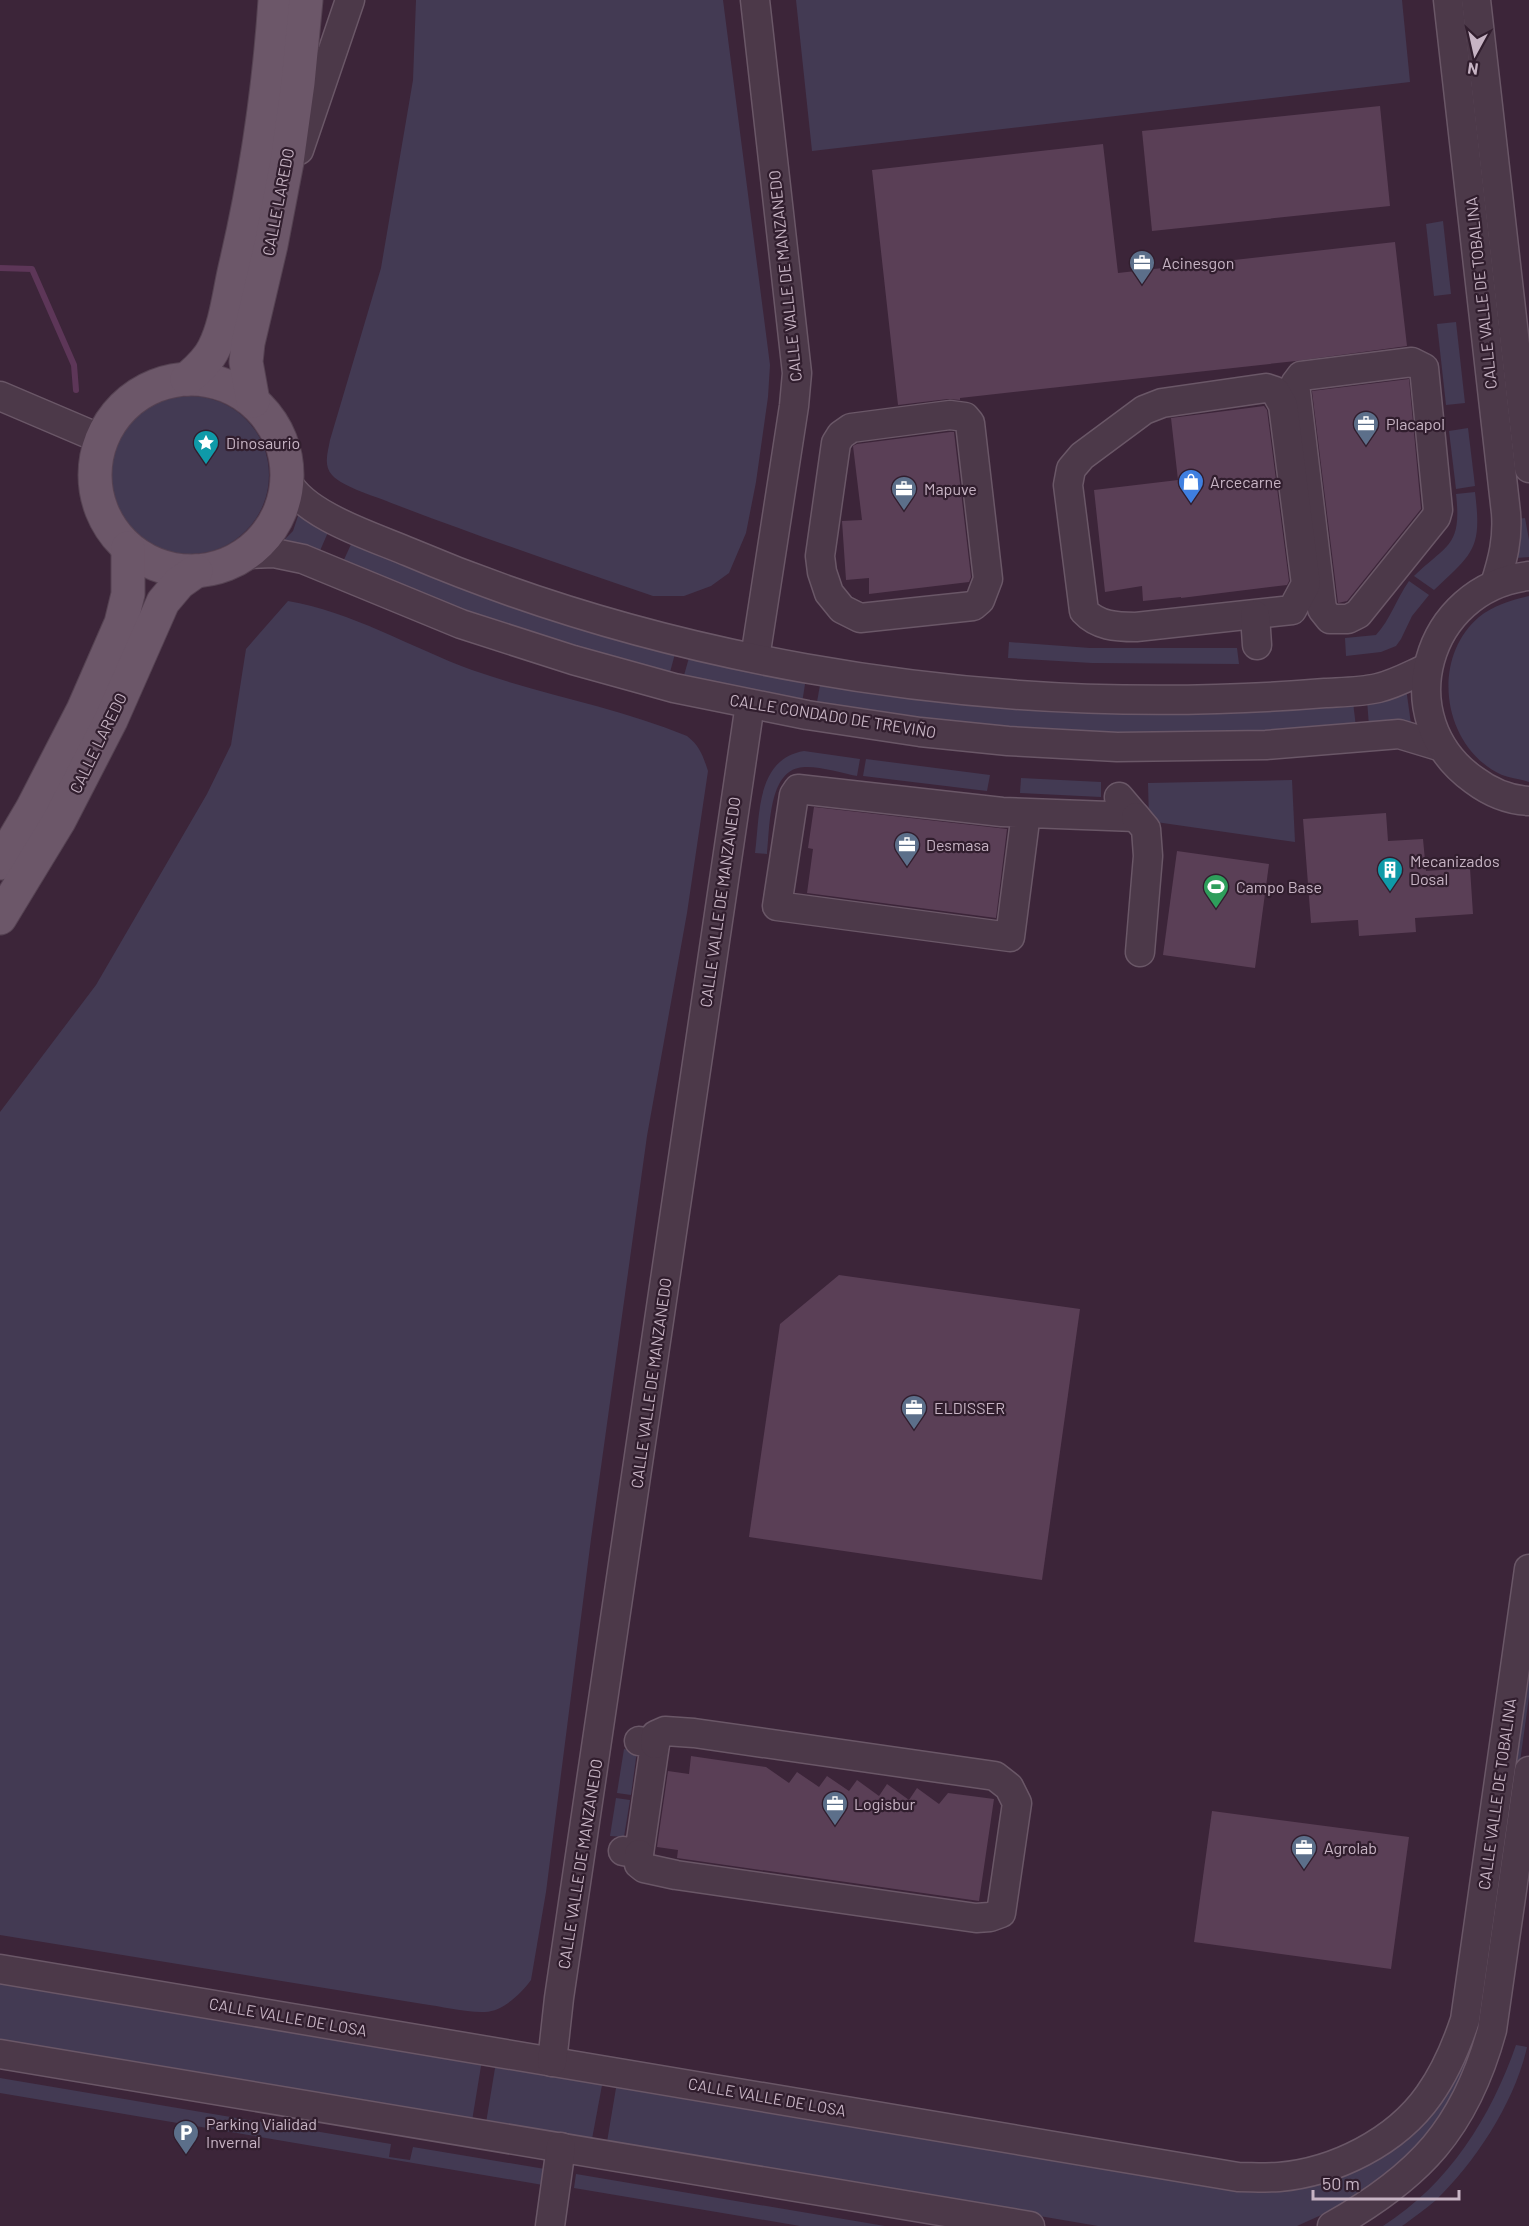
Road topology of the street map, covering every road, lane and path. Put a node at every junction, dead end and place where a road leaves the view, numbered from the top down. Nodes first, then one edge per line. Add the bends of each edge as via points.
1 (275, 0) edge
2 (306, 0) edge
3 (350, 0) edge
4 (755, 0) edge
5 (1448, 0) edge
6 (1476, 0) edge
7 (279, 202) junction
8 (187, 379) junction
9 (0, 396) edge
10 (253, 401) junction
11 (101, 439) junction
12 (829, 463) joint
13 (1529, 468) edge
14 (287, 481) junction
15 (128, 548) junction
16 (246, 554) junction
17 (196, 571) junction
18 (1529, 576) edge
19 (1495, 584) junction
20 (1255, 615) junction
21 (1334, 629) joint
22 (1257, 645) dead end
23 (755, 658) junction
24 (1427, 668) junction
25 (750, 704) junction
26 (1442, 747) junction
27 (1010, 805) junction
28 (1525, 808) edge
29 (0, 863) edge
30 (0, 918) edge
31 (1140, 952) dead end
32 (1529, 1569) edge
33 (1529, 1771) edge
34 (631, 1852) joint
35 (0, 1969) edge
36 (1465, 2020) joint
37 (0, 2054) edge
38 (552, 2062) junction
39 (561, 2147) junction
40 (554, 2225) edge
41 (1030, 2226) edge
42 (1332, 2226) edge

1 - 8 main road, CALLE LAREDO via 260,144 224,319 214,349
2 - 7 main road, CALLE LAREDO via 298,83
3 - 7 street
4 - 23 street, CALLE VALLE DE MANZANEDO via 797,373
5 - 19 street, CALLE VALLE DE TOBALINA via 1508,533
6 - 13 street, CALLE VALLE DE TOBALINA
7 - 10 main road, CALLE LAREDO via 248,343 246,362
8 - 10 main road via 222,384
8 - 11 main road via 144,390 126,403
9 - 11 street
10 - 14 main road via 280,437
11 - 15 main road via 94,478 97,498 114,534
12 - 12 street via 820,556 829,594 842,609 860,618 973,606 980,600 988,579 970,423 965,417 950,415 851,428 836,442
14 - 16 main road via 284,503 275,523
14 - 23 street via 298,497 320,513 473,578 594,618
15 - 17 main road via 159,566
15 - 29 main road, CALLE LAREDO via 128,594 121,623 83,710
16 - 17 main road via 222,566
16 - 25 street, CALLE CONDADO DE TREVIÑO via 274,553 303,559 496,636 639,678
17 - 30 main road, CALLE LAREDO via 163,602 70,801
18 - 19 street
19 - 24 street via 1456,612 1438,638
20 - 20 street via 1136,627 1116,627 1093,620 1084,611 1068,485 1071,469 1082,456 1144,410 1162,403 1266,388 1275,391 1283,405 1306,584 1292,610
20 - 22 street
21 - 21 street via 1358,614 1436,517 1438,419 1424,368 1412,362 1301,376 1295,384 1322,609
23 - 24 street via 926,686 1137,700 1359,691 1385,686
24 - 26 street via 1431,722
25 - 26 street, CALLE CONDADO DE TREVIÑO via 807,716 1008,741 1209,747 1399,734
25 - 38 street, CALLE VALLE DE MANZANEDO
26 - 28 street via 1461,771 1478,784
27 - 27 street via 798,789 773,872 777,906 1010,937
27 - 31 street via 1128,807 1146,829 1148,856
32 - 36 street, CALLE VALLE DE TOBALINA
33 - 42 street, CALLE VALLE DE TOBALINA via 1492,2030 1475,2082 1435,2148 1418,2167
34 - 34 street via 647,1742 666,1731 995,1776 1009,1787 1017,1803 1001,1913 990,1917 676,1875 645,1868
35 - 38 street, CALLE VALLE DE LOSA
36 - 38 street, CALLE VALLE DE LOSA via 1449,2062 1428,2096 1405,2122 1359,2154 1329,2167 1280,2177 1238,2177
37 - 39 street
39 - 40 street
39 - 41 street

